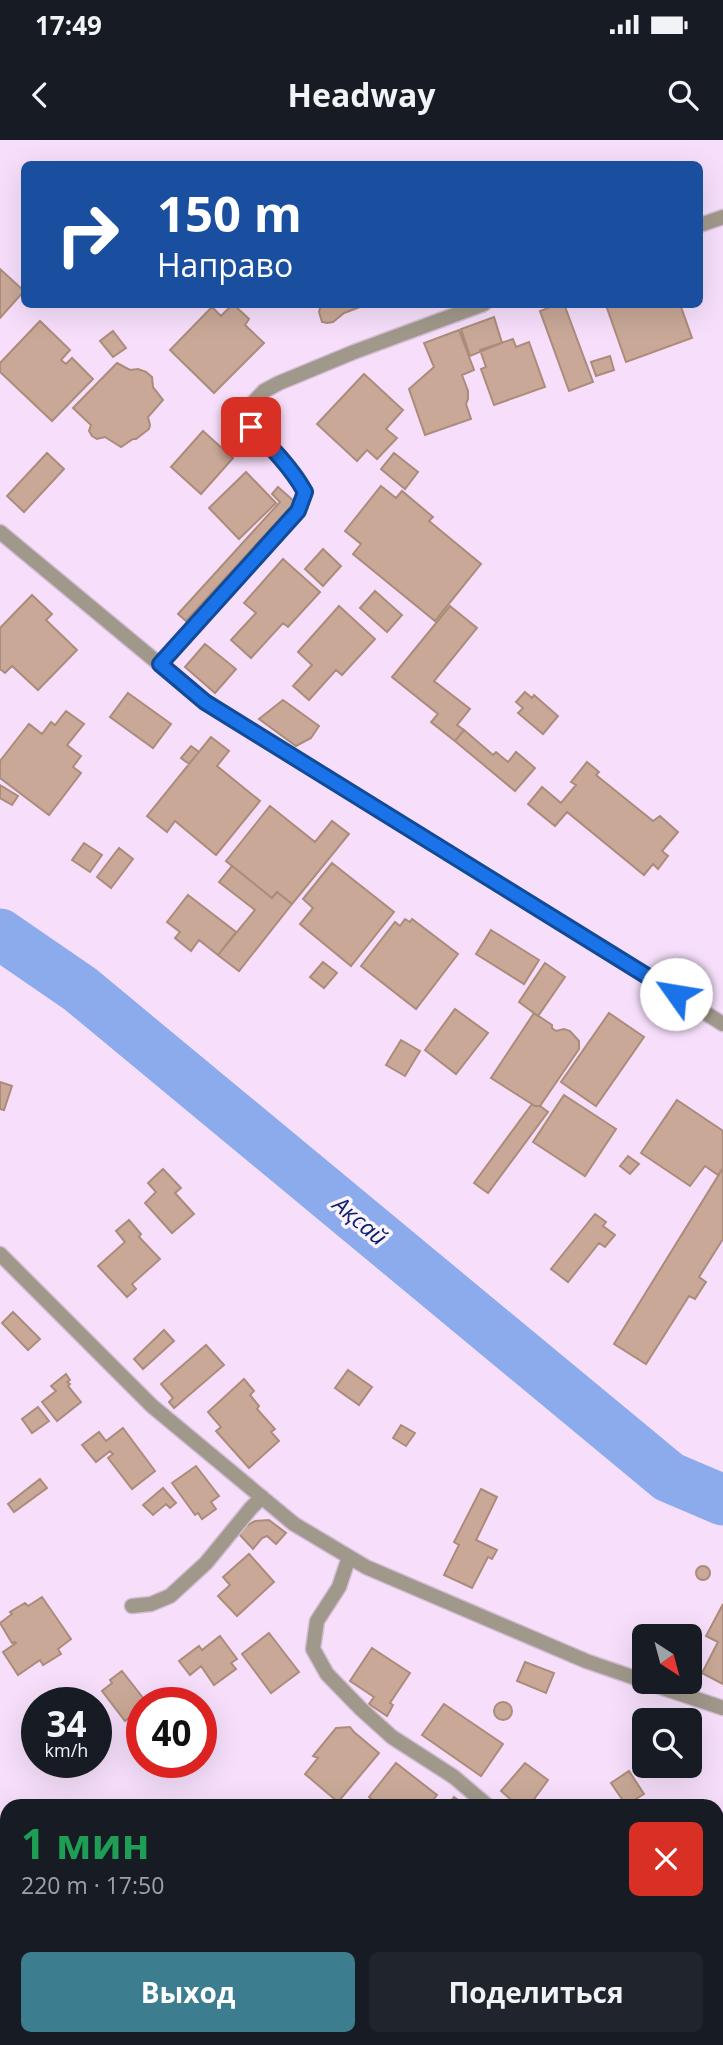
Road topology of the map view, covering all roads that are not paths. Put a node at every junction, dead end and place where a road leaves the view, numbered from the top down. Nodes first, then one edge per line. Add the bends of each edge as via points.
1 (723, 217) edge
2 (703, 224) edge
3 (473, 308) edge
4 (0, 532) edge
5 (160, 664) junction
6 (723, 1024) edge
7 (0, 1254) edge
8 (262, 1497) junction
9 (349, 1557) junction
10 (132, 1606) dead end
11 (632, 1677) edge
12 (683, 1694) edge
13 (723, 1708) edge
14 (480, 1799) edge

1 - 2 street
3 - 5 street via 279,383 249,407 251,427 305,492 298,511
4 - 5 street
5 - 6 street via 205,702
7 - 8 street via 152,1406
8 - 9 street via 294,1524
8 - 10 street via 206,1563 170,1596
9 - 11 street via 586,1661
9 - 14 street via 339,1587 317,1621 313,1649 327,1674 361,1709
12 - 13 street

